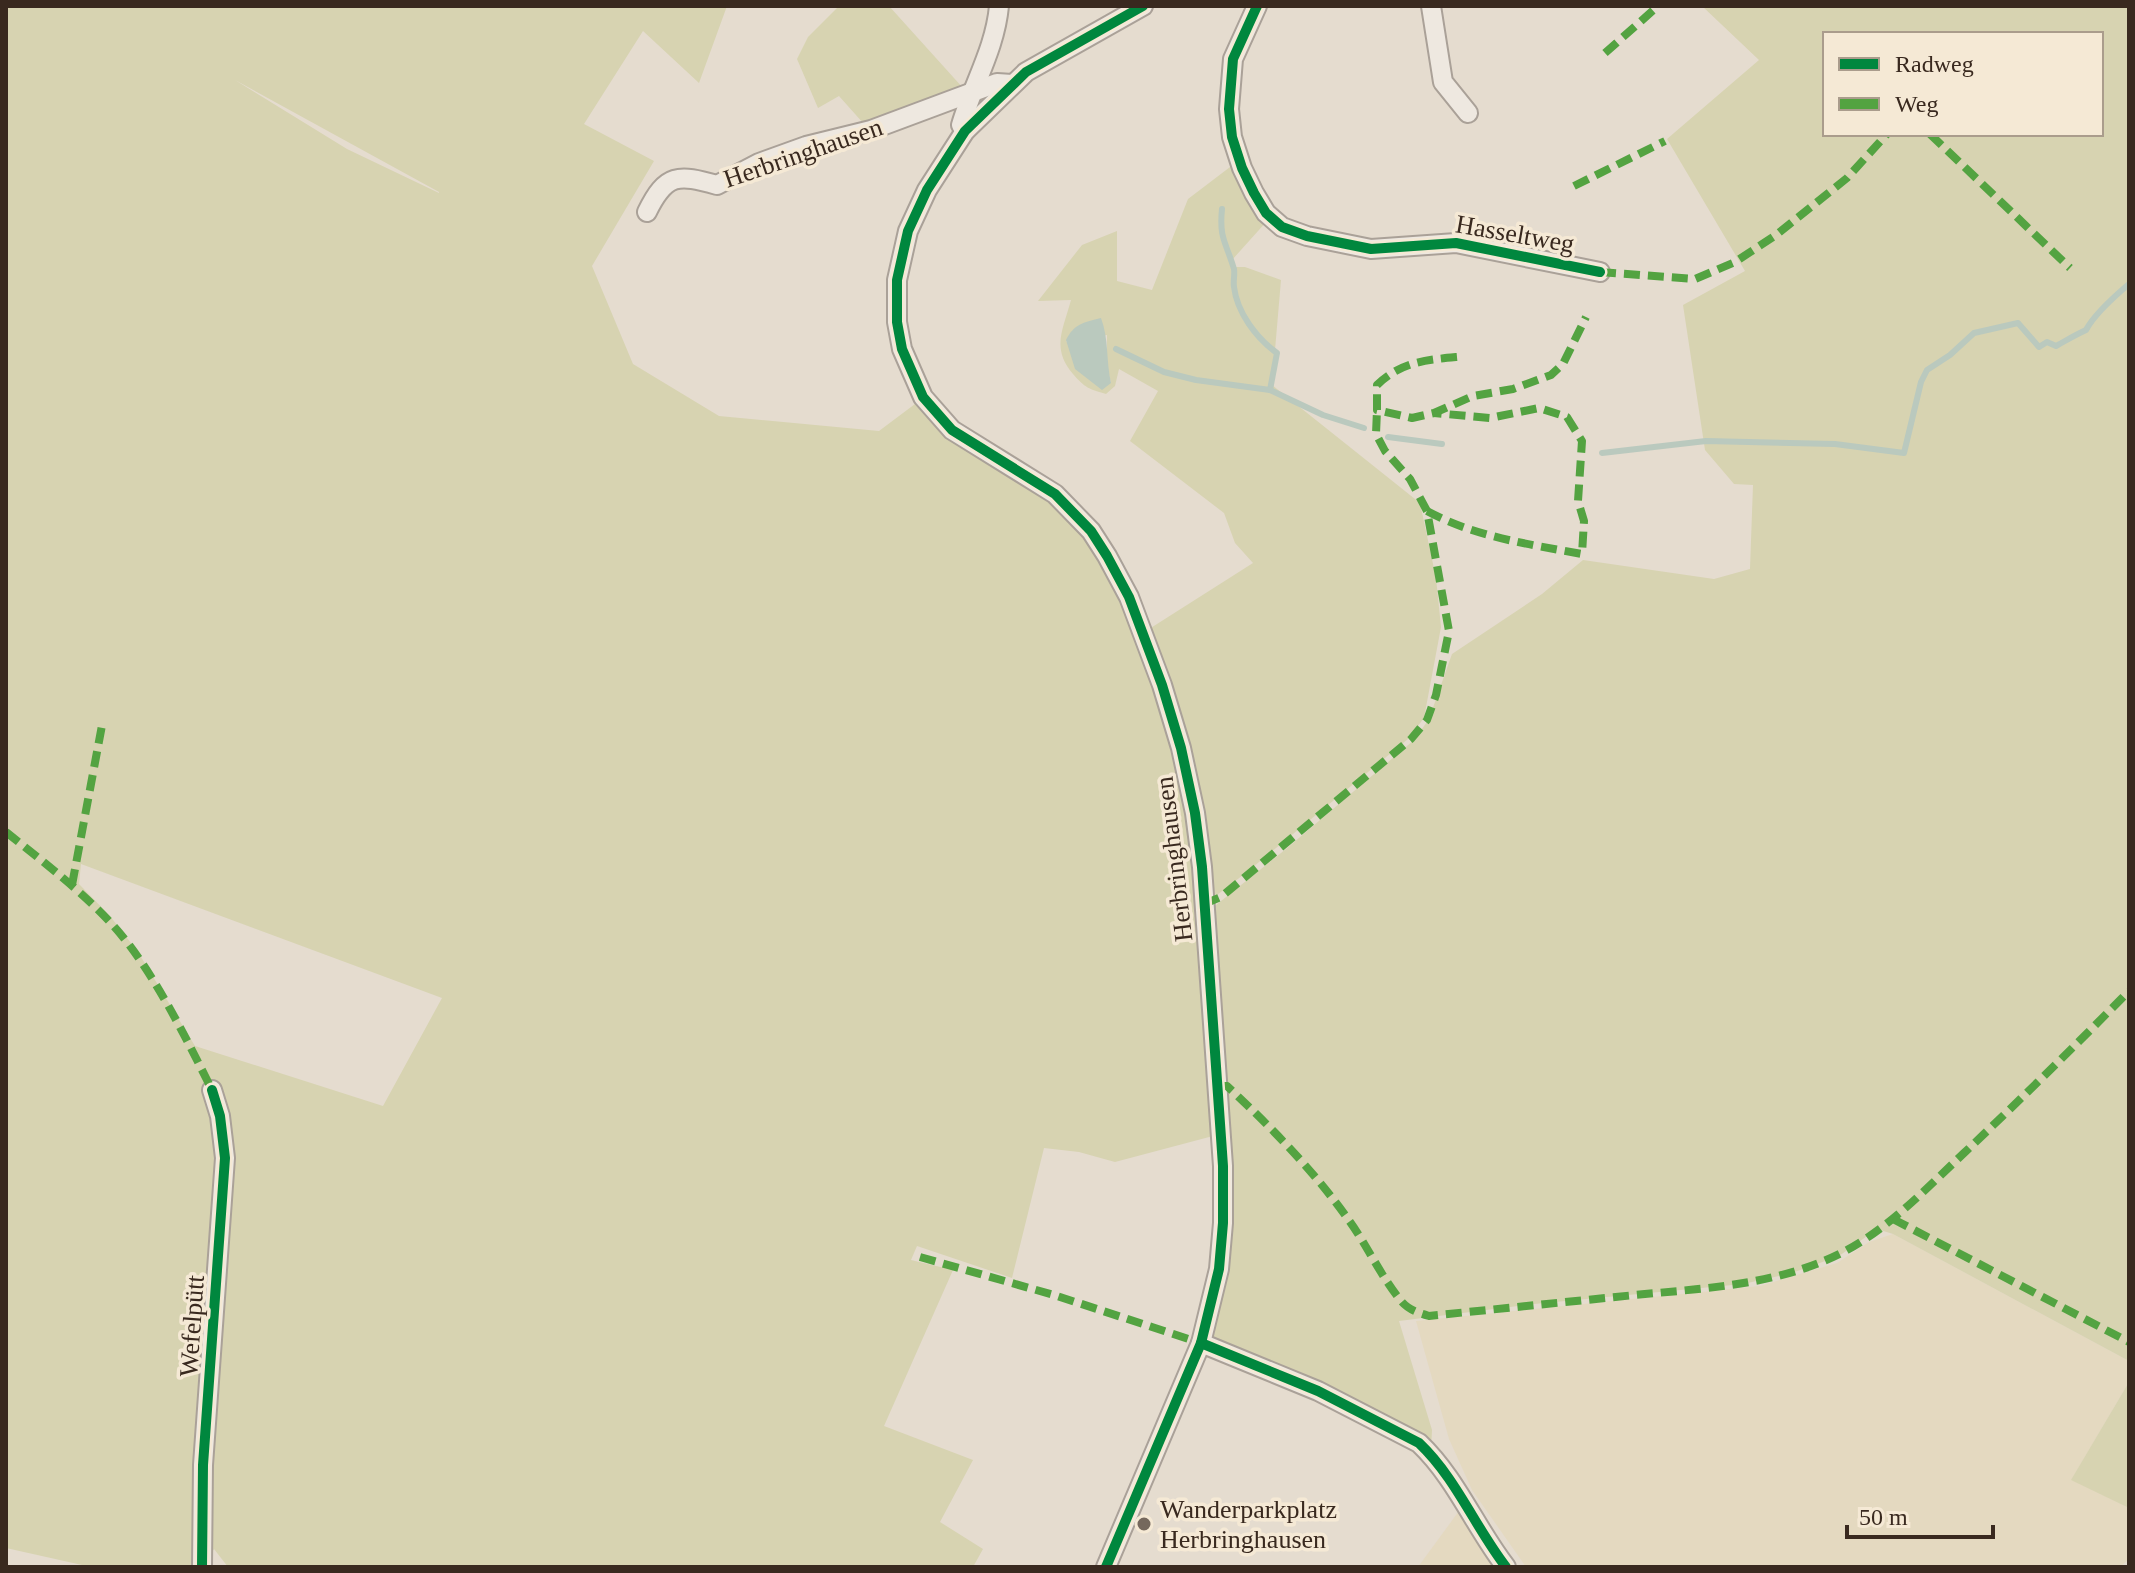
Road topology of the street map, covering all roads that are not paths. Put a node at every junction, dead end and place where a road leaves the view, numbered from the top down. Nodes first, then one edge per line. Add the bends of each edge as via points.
1 (999, 6) edge
2 (1143, 6) edge
3 (1257, 6) edge
4 (1431, 6) edge
5 (1012, 84) junction
6 (971, 92) junction
7 (1468, 113) dead end
8 (965, 131) junction
9 (647, 212) dead end
10 (1600, 272) dead end
11 (212, 1090) dead end
12 (1201, 1343) junction
13 (202, 1567) edge
14 (1106, 1567) edge
15 (1506, 1567) edge

1 - 6 street, Herbringhausen via 989,57
2 - 5 street, Herbringhausen via 1046,59
3 - 10 street, Hasseltweg via 1233,59 1232,137 1254,193 1282,227 1371,249 1456,243
4 - 7 street via 1443,82
5 - 6 street, Herbringhausen
5 - 8 street, Herbringhausen
6 - 8 street, Herbringhausen via 961,125
6 - 9 street, Herbringhausen via 871,130 759,163 717,185 695,179 666,183
8 - 12 street, Herbringhausen via 908,231 897,280 902,349 923,397 952,430 1055,494 1091,531 1129,597 1171,711 1198,832 1224,1183 1219,1269
11 - 13 street, Wefelpütt via 225,1158 203,1465
12 - 14 street, Herbringhausen
12 - 15 street via 1318,1391 1419,1443 1451,1481

